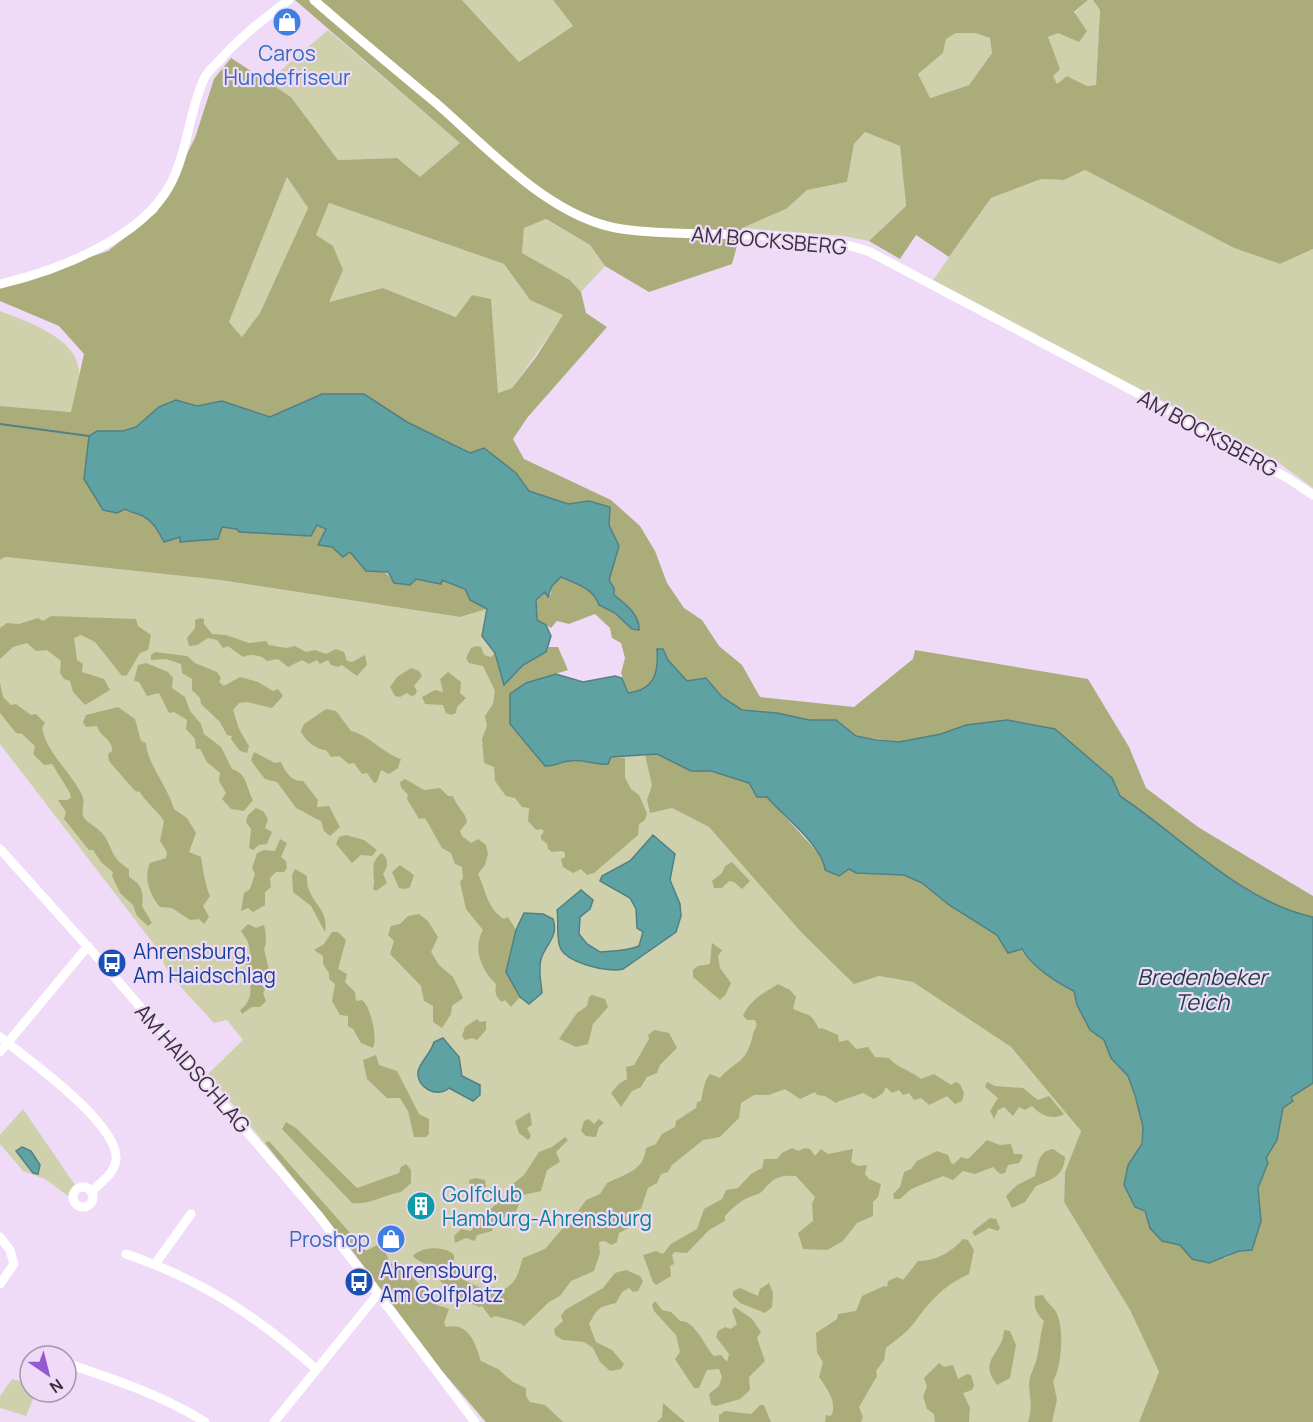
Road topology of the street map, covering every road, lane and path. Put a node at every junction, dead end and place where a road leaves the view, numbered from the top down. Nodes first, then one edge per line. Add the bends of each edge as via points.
1 (289, 0) edge
2 (314, 0) edge
3 (0, 284) edge
4 (1313, 495) edge
5 (0, 849) edge
6 (88, 946) junction
7 (4, 1040) edge
8 (0, 1052) edge
9 (91, 1192) dead end
10 (191, 1214) dead end
11 (0, 1237) edge
12 (126, 1254) dead end
13 (155, 1264) junction
14 (0, 1284) edge
15 (377, 1295) junction
16 (78, 1367) edge
17 (316, 1369) junction
18 (205, 1422) edge
19 (274, 1422) edge
20 (475, 1422) edge

1 - 3 street via 243,34 205,76 170,186 140,220 91,251 30,277
2 - 4 street, AM BOCKSBERG via 537,190 578,216 621,229 849,244 1141,395
5 - 6 street, AM HAIDSCHLAG
6 - 7 street
6 - 15 street, AM HAIDSCHLAG via 319,1216
7 - 8 street
7 - 9 street via 74,1097 112,1143 116,1162
10 - 13 street
11 - 14 street via 14,1264
12 - 13 street
13 - 17 street via 228,1299 275,1332
15 - 17 street
15 - 20 street, AM HAIDSCHLAG
16 - 18 street via 138,1389
17 - 19 street

